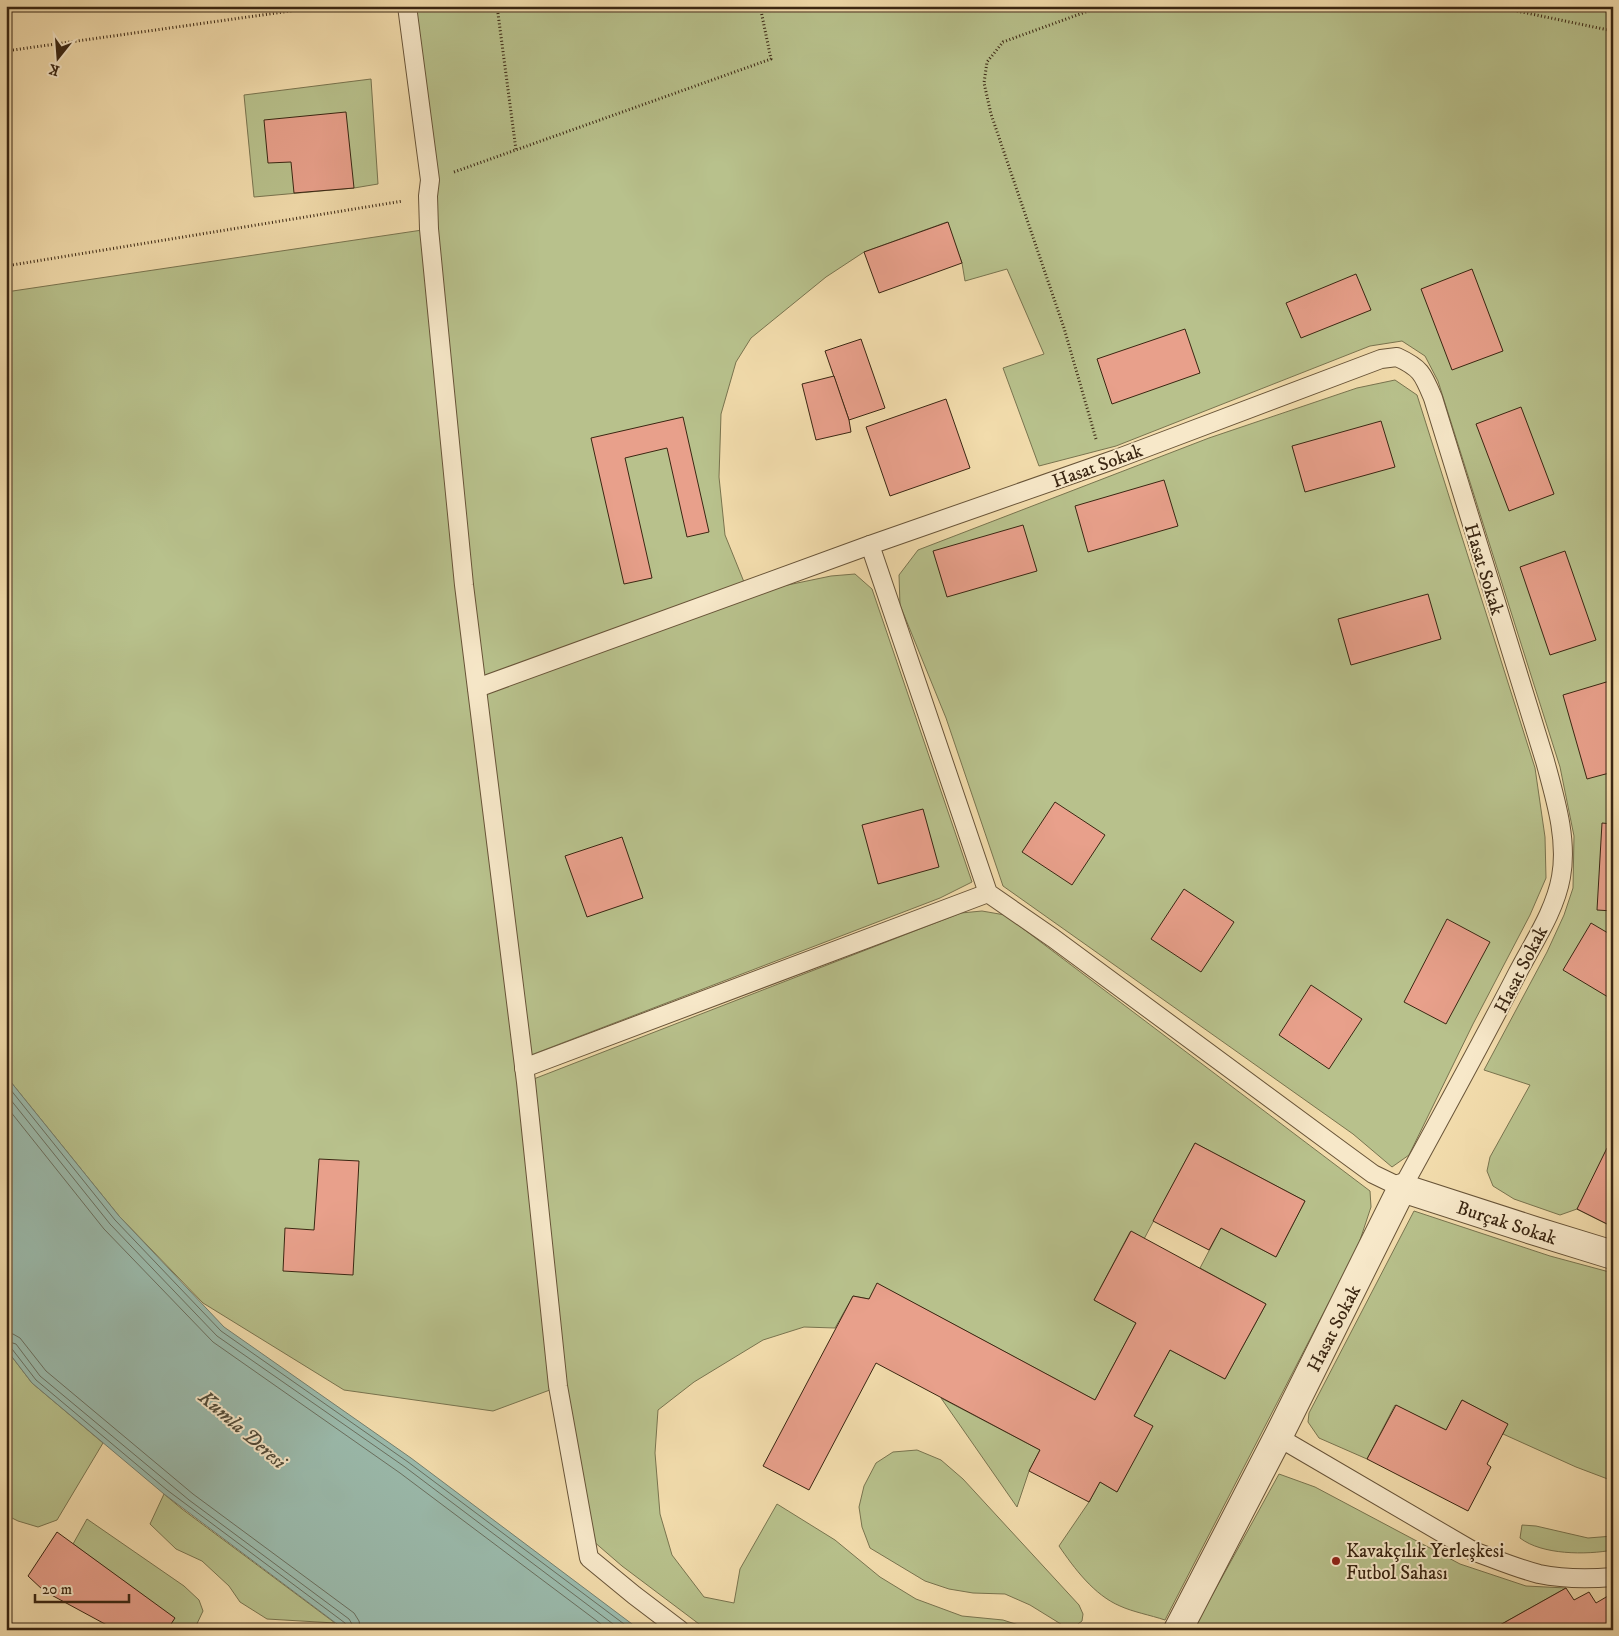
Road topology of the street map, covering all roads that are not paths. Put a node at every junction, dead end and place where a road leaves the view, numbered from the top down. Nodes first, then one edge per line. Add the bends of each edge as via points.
1 (407, 6) edge
2 (870, 545) junction
3 (477, 688) junction
4 (988, 893) junction
5 (524, 1068) junction
6 (1402, 1188) junction
7 (1613, 1254) edge
8 (1278, 1437) junction
9 (1613, 1577) edge
10 (680, 1630) edge
11 (1178, 1630) edge

1 - 3 lane via 429,188 429,229
2 - 3 lane, Hasat Sokak
2 - 4 lane
2 - 6 lane, Hasat Sokak via 1103,464 1381,359 1397,357 1420,371 1433,398 1545,761 1556,802 1563,863 1550,910
3 - 5 lane
4 - 5 lane
4 - 6 lane via 1373,1174
5 - 10 lane via 558,1386 589,1558
6 - 7 street, Burçak Sokak
6 - 8 street, Hasat Sokak
8 - 9 lane via 1473,1551 1540,1574 1586,1579
8 - 11 street, Hasat Sokak

